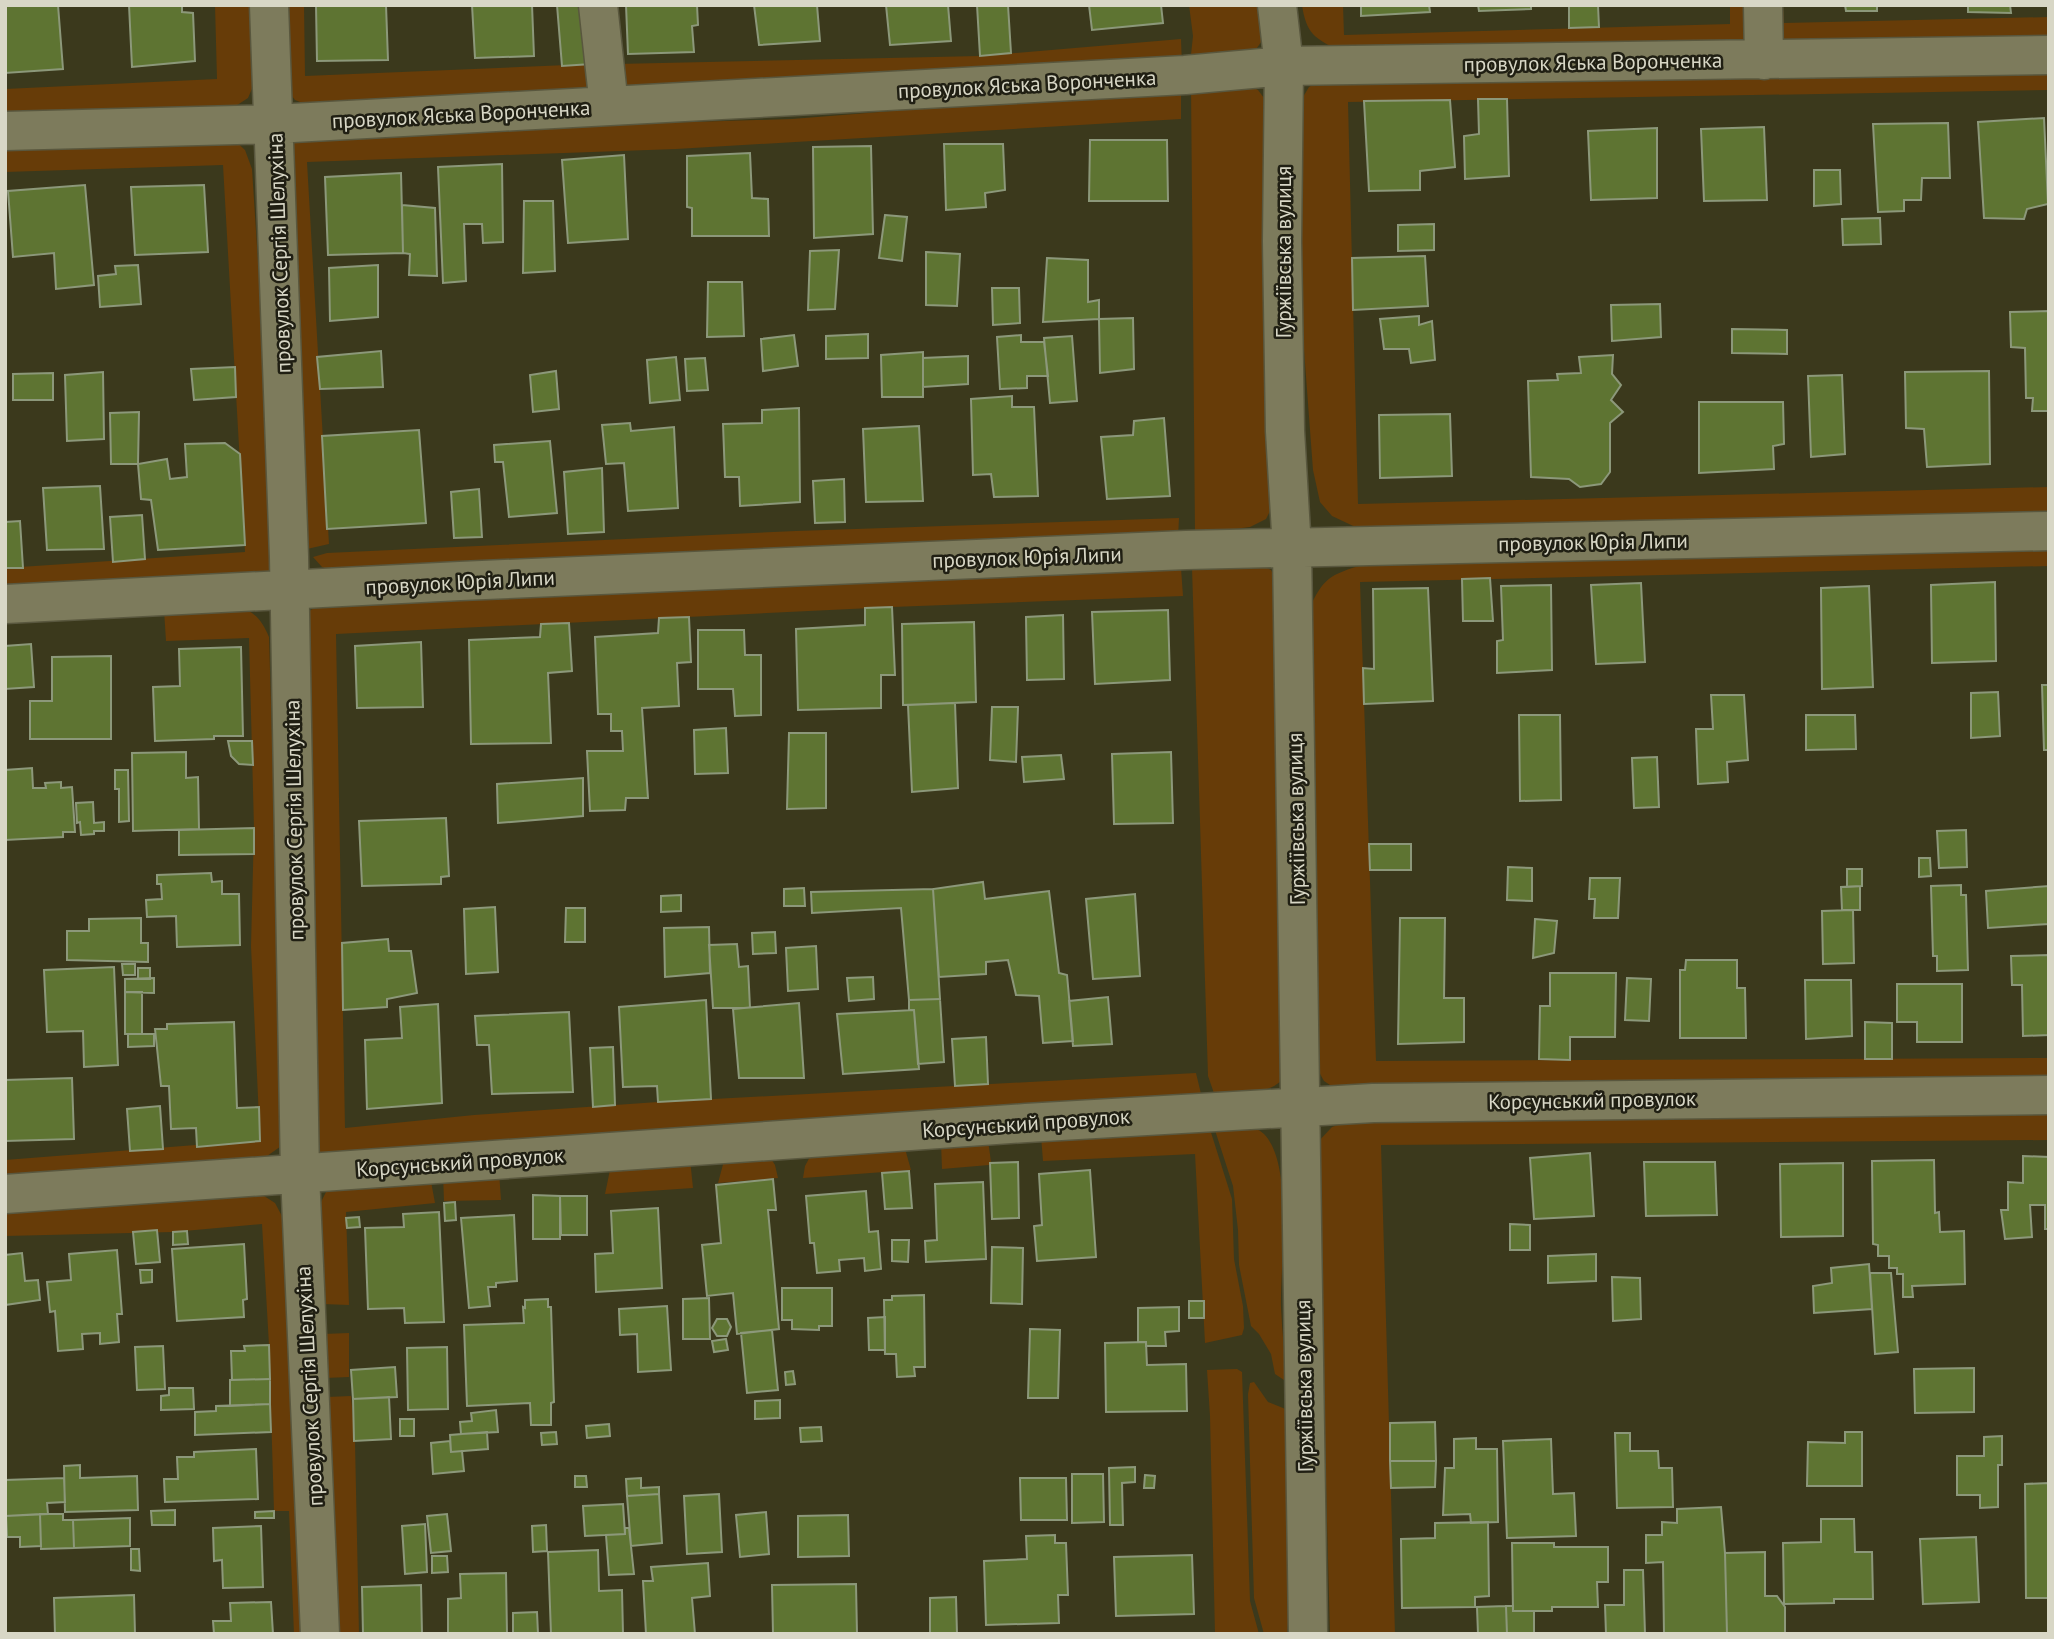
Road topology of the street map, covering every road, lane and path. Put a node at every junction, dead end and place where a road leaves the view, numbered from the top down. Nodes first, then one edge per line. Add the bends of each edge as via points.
1 (269, 5) edge
2 (598, 5) edge
3 (1277, 5) edge
4 (1763, 5) edge
5 (2049, 55) edge
6 (1764, 60) junction
7 (1284, 66) junction
8 (609, 106) junction
9 (274, 124) junction
10 (5, 131) edge
11 (2049, 531) edge
12 (1292, 549) junction
13 (289, 591) junction
14 (5, 604) edge
15 (2049, 1095) edge
16 (1300, 1106) junction
17 (300, 1174) junction
18 (5, 1194) edge
19 (320, 1634) edge
20 (1308, 1634) edge

1 - 9 street, провулок Сергія Шелухіна
2 - 8 street
3 - 7 street, Гуржіївська вулиця
4 - 6 street
5 - 6 street, провулок Яська Воронченка
6 - 7 street, провулок Яська Воронченка
7 - 8 street, провулок Яська Воронченка
7 - 12 street, Гуржіївська вулиця via 1285,431
8 - 9 street, провулок Яська Воронченка
9 - 10 street, провулок Яська Воронченка
9 - 13 street, провулок Сергія Шелухіна
11 - 12 street, провулок Юрія Липи
12 - 13 street, провулок Юрія Липи
12 - 16 street, Гуржіївська вулиця
13 - 14 street, провулок Юрія Липи
13 - 17 street, провулок Сергія Шелухіна
15 - 16 street, Корсунський провулок
16 - 17 street, Корсунський провулок
16 - 20 street, Гуржіївська вулиця
17 - 18 street, Корсунський провулок
17 - 19 street, провулок Сергія Шелухіна

